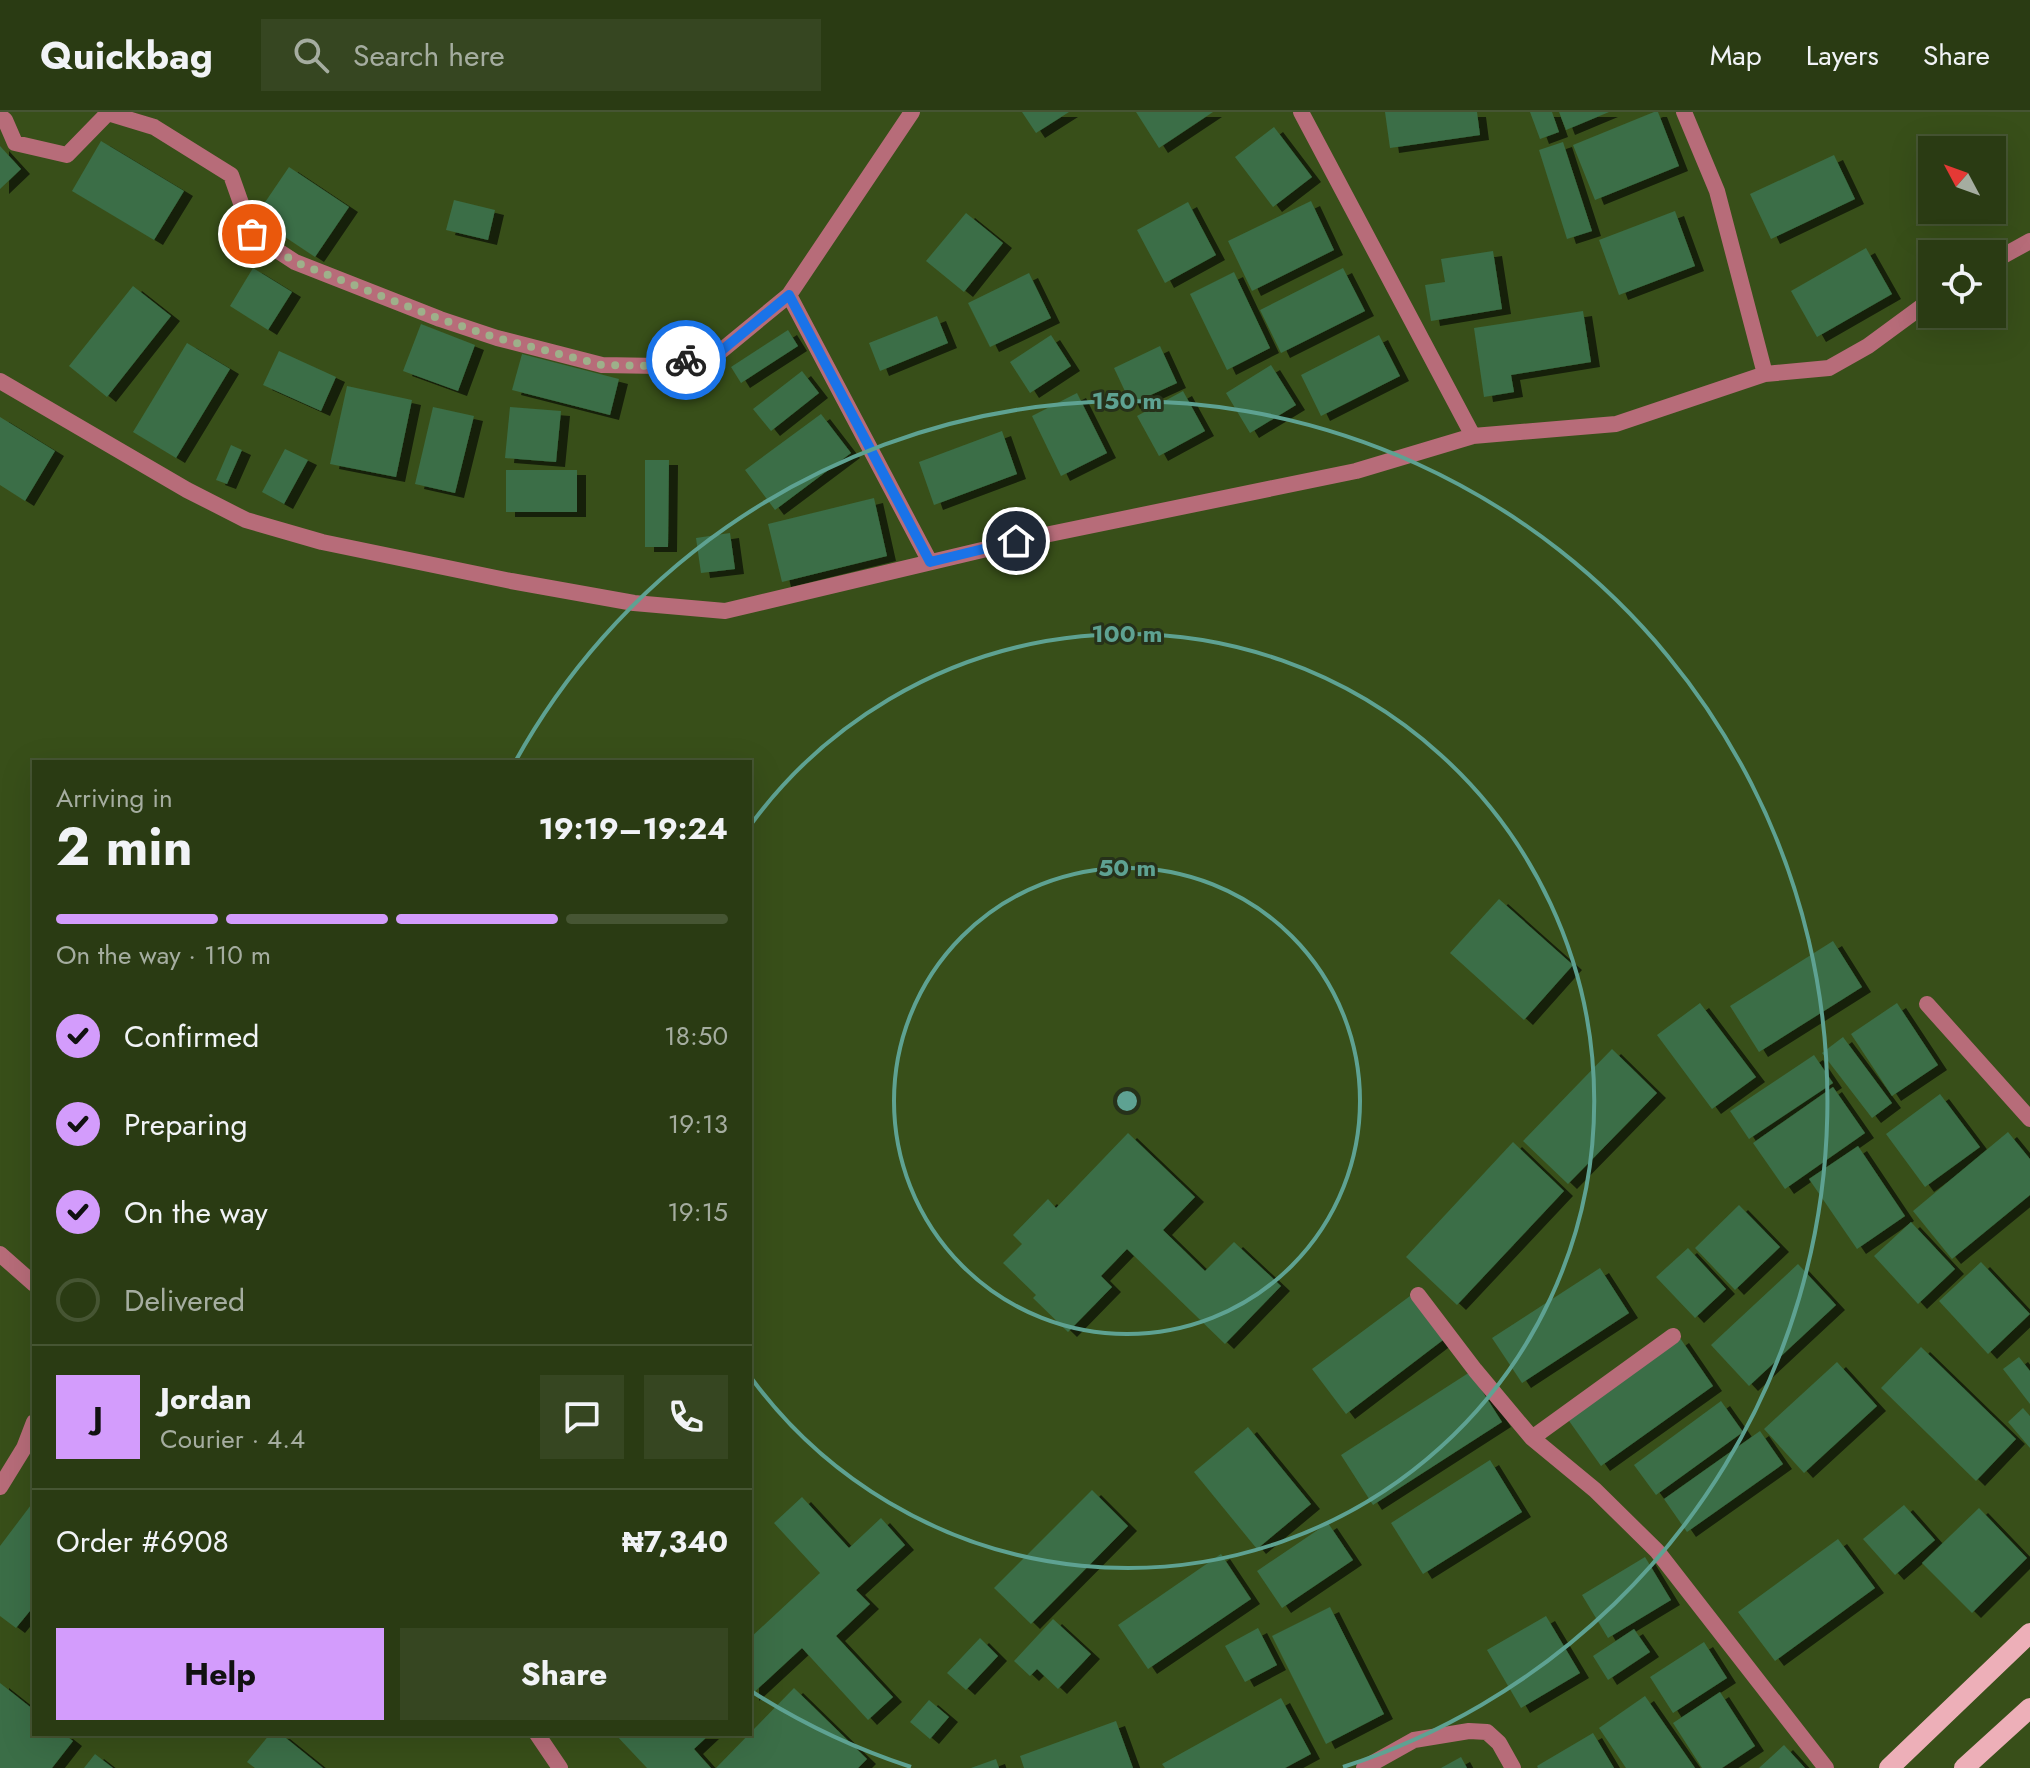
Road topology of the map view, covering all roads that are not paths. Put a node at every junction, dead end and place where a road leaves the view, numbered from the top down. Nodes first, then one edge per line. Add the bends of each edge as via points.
1 (912, 112) edge
2 (1301, 112) edge
3 (1684, 112) edge
4 (0, 116) edge
5 (2030, 241) edge
6 (2006, 254) edge
7 (789, 295) junction
8 (1918, 309) edge
9 (1765, 374) junction
10 (0, 381) edge
11 (1473, 436) junction
12 (930, 562) junction
13 (1927, 1004) dead end
14 (2030, 1119) edge
15 (0, 1254) edge
16 (32, 1282) edge
17 (1418, 1295) dead end
18 (1673, 1336) dead end
19 (32, 1427) edge
20 (1532, 1438) junction
21 (0, 1487) edge
22 (2030, 1633) edge
23 (2030, 1708) edge
24 (538, 1736) edge
25 (560, 1768) edge
26 (1364, 1768) edge
27 (1513, 1768) edge
28 (1826, 1768) edge
29 (1889, 1768) edge
30 (1964, 1768) edge

1 - 7 street
2 - 11 street
3 - 9 street via 1717,191
4 - 7 street via 15,143 67,155 108,113 154,127 231,175 252,234 295,262 440,319 602,365 659,366 721,351
5 - 6 street
7 - 12 street
8 - 9 street via 1829,368
9 - 11 street via 1616,424
10 - 12 street via 246,520 322,542 511,581 634,603 725,611
11 - 12 street via 1356,471
13 - 14 street
15 - 16 street
17 - 20 street
18 - 20 street
19 - 21 street
20 - 28 street via 1657,1551
22 - 29 main road
23 - 30 main road
24 - 25 street
26 - 27 street via 1414,1740 1469,1731 1487,1732

